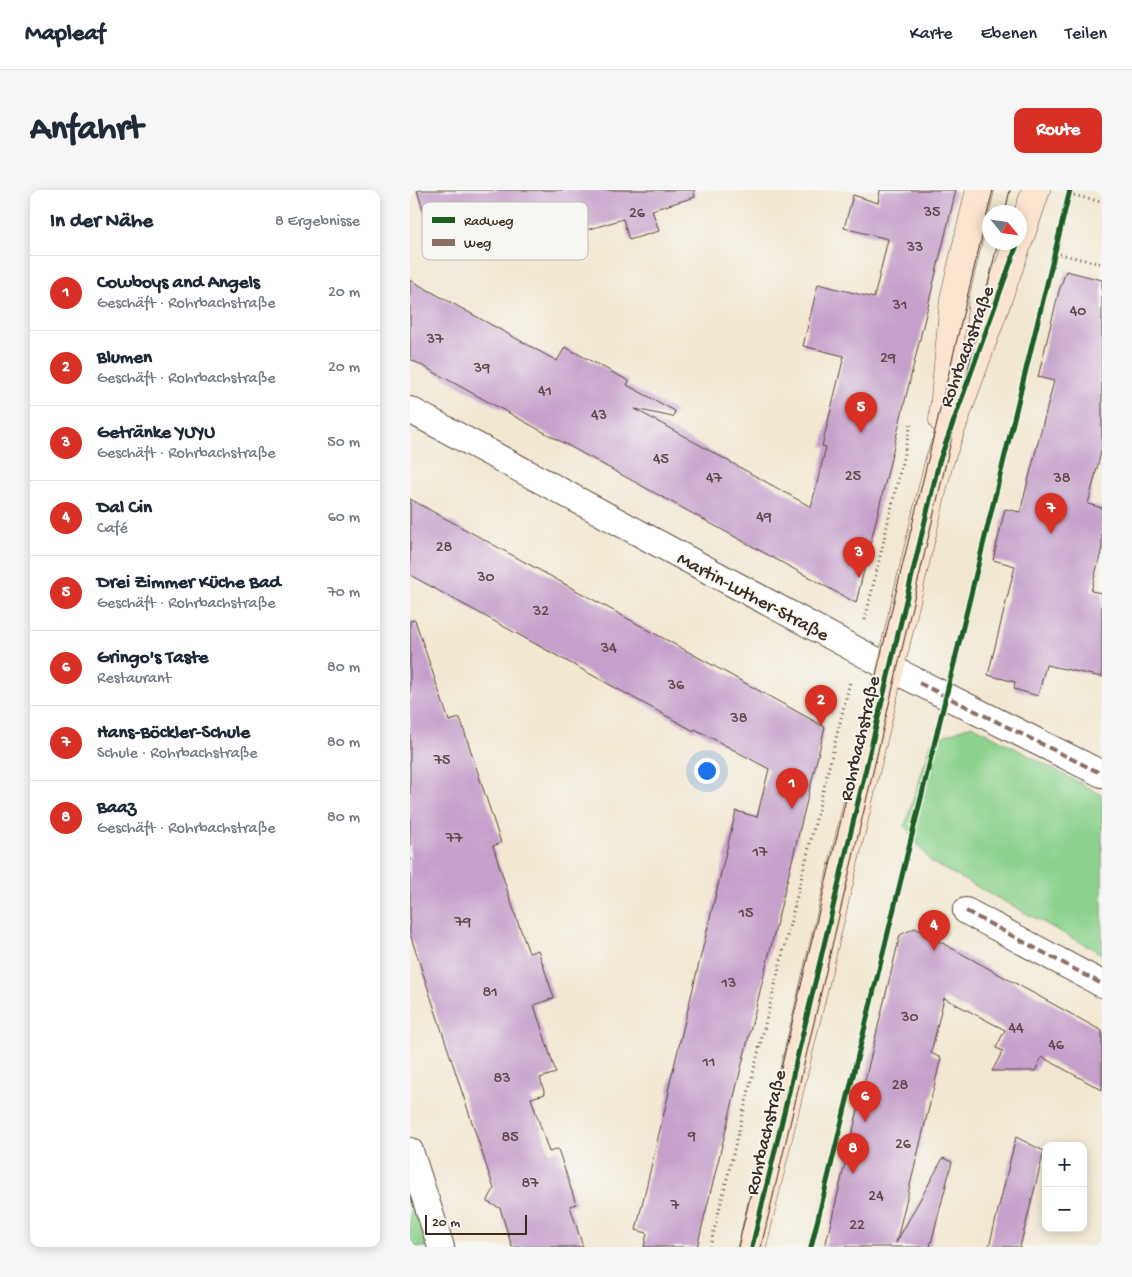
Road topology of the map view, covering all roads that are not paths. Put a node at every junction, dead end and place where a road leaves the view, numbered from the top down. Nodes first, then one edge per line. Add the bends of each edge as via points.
1 (980, 190) edge
2 (1036, 190) edge
3 (1027, 216) edge
4 (1015, 250) edge
5 (410, 410) edge
6 (940, 462) junction
7 (890, 668) junction
8 (1102, 774) edge
9 (966, 911) dead end
10 (1102, 984) edge
11 (410, 1151) edge
12 (441, 1247) edge
13 (752, 1247) edge

1 - 6 street, Rohrbachstraße via 954,298
2 - 3 street
4 - 6 street, Rohrbachstraße
5 - 7 street, Martin-Luther-Straße
6 - 7 street, Rohrbachstraße
7 - 8 street, Martin-Luther-Straße
7 - 13 street, Rohrbachstraße
9 - 10 street
11 - 12 street

